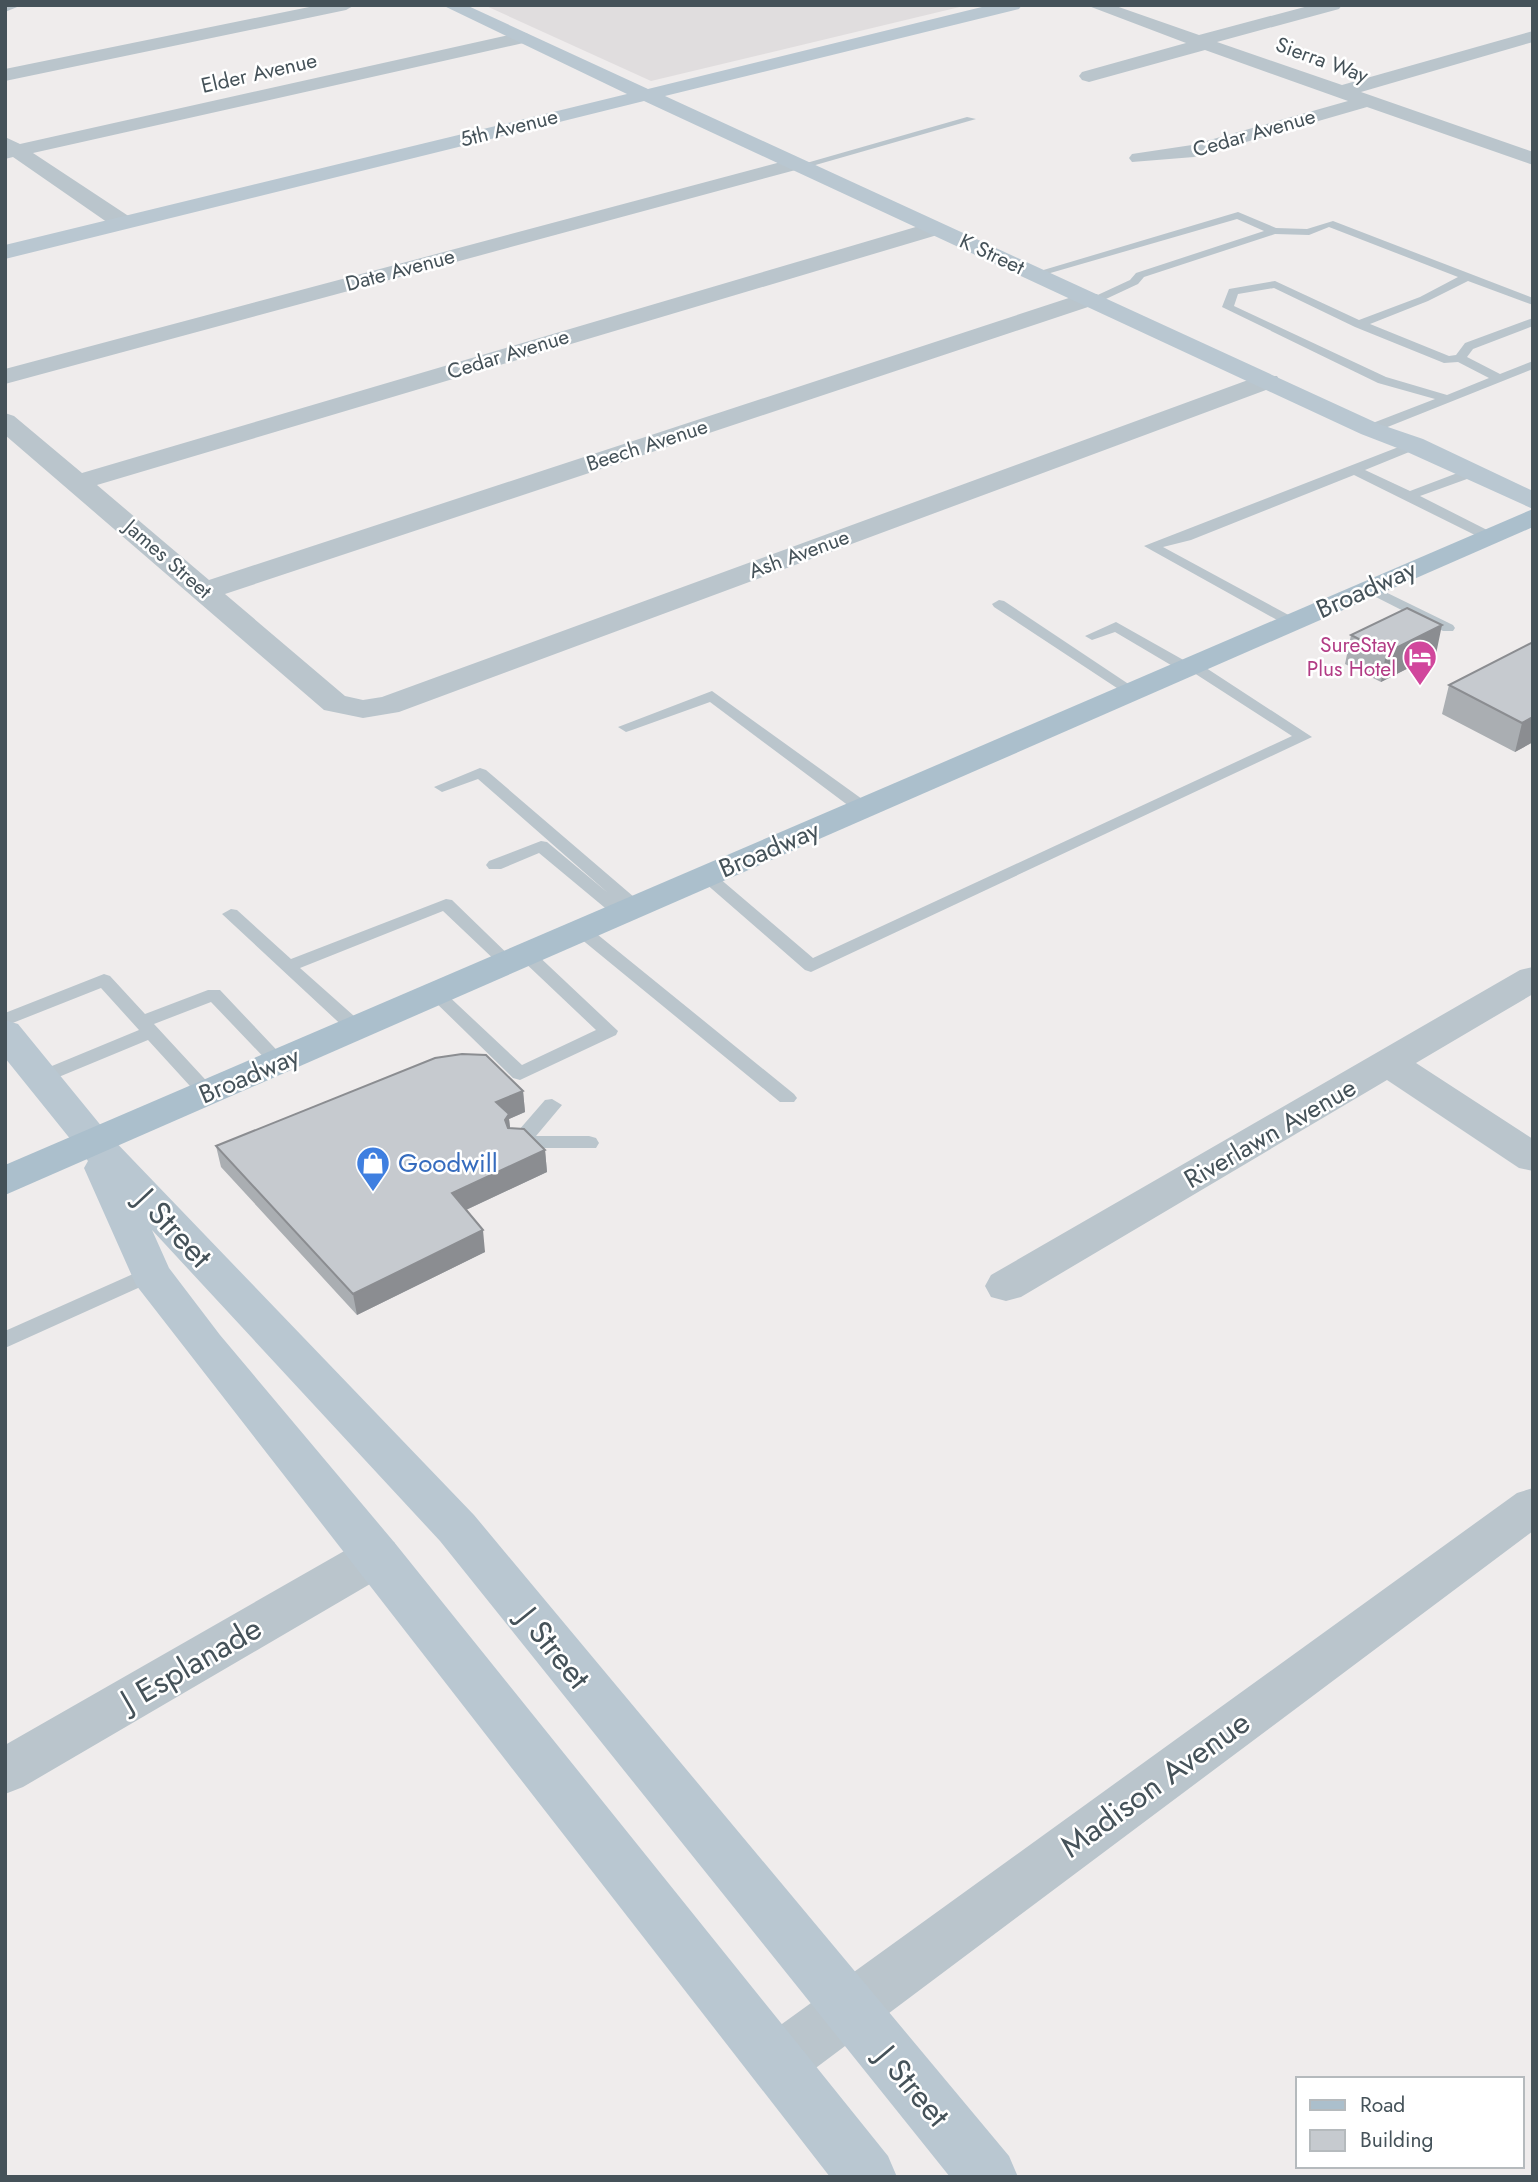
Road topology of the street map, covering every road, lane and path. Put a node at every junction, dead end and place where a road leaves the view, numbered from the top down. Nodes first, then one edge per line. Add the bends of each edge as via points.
1 (13, 5) edge
2 (346, 5) edge
3 (451, 5) edge
4 (1013, 5) edge
5 (1095, 5) edge
6 (1334, 5) edge
7 (5, 7) edge
8 (1533, 36) edge
9 (522, 38) junction
10 (1202, 42) junction
11 (5, 75) edge
12 (1089, 76) dead end
13 (1344, 91) junction
14 (646, 95) junction
15 (1368, 101) junction
16 (971, 119) dead end
17 (1533, 137) edge
18 (1500, 148) junction
19 (9, 149) edge
20 (1139, 158) dead end
21 (1533, 159) edge
22 (798, 165) junction
23 (122, 222) junction
24 (936, 228) junction
25 (1274, 230) junction
26 (5, 252) edge
27 (1036, 274) junction
28 (1467, 277) junction
29 (1091, 300) junction
30 (1533, 302) edge
31 (1533, 322) edge
32 (1359, 324) junction
33 (1460, 358) junction
34 (1533, 365) edge
35 (5, 377) edge
36 (1497, 377) junction
37 (1268, 381) junction
38 (1445, 398) junction
39 (5, 421) edge
40 (1370, 429) junction
41 (1413, 445) junction
42 (1354, 470) junction
43 (1473, 472) junction
44 (79, 482) junction
45 (1409, 496) junction
46 (1533, 500) edge
47 (1533, 517) edge
48 (1488, 536) junction
49 (1369, 588) junction
50 (205, 592) junction
51 (999, 604) dead end
52 (1291, 622) junction
53 (1448, 628) dead end
54 (1092, 636) dead end
55 (1189, 666) junction
56 (1132, 691) junction
57 (330, 698) joint
58 (626, 727) dead end
59 (442, 787) dead end
60 (863, 808) junction
61 (495, 865) dead end
62 (705, 876) junction
63 (628, 910) junction
64 (232, 914) dead end
65 (581, 930) junction
66 (517, 958) junction
67 (288, 966) junction
68 (1533, 978) edge
69 (436, 994) junction
70 (5, 1020) edge
71 (147, 1027) junction
72 (356, 1028) junction
73 (5, 1032) edge
74 (279, 1062) junction
75 (1389, 1064) junction
76 (43, 1077) junction
77 (207, 1093) junction
78 (787, 1098) dead end
79 (552, 1105) dead end
80 (93, 1142) junction
81 (589, 1143) dead end
82 (1533, 1158) edge
83 (5, 1181) edge
84 (151, 1274) junction
85 (1006, 1286) dead end
86 (5, 1340) edge
87 (1533, 1506) edge
88 (377, 1556) junction
89 (5, 1771) edge
90 (849, 2009) junction
91 (777, 2062) junction
92 (867, 2177) edge
93 (988, 2177) edge

1 - 7 street
2 - 11 street
3 - 9 street, K Street
4 - 14 street, 5th Avenue
5 - 10 street, Sierra Way
6 - 10 street
8 - 13 street, Cedar Avenue
9 - 14 street, K Street
9 - 19 street, Elder Avenue
10 - 12 street
10 - 13 street, Sierra Way
13 - 15 street, Sierra Way
14 - 22 street, K Street
14 - 23 street, 5th Avenue
15 - 18 street, Sierra Way
15 - 20 street, Cedar Avenue via 1194,151
16 - 22 lane
17 - 18 street
18 - 21 street, Sierra Way
19 - 23 street
22 - 24 street, K Street
22 - 35 street, Date Avenue
23 - 26 street, 5th Avenue
24 - 27 street, K Street
24 - 44 street, Cedar Avenue
25 - 27 lane via 1238,215
25 - 28 lane via 1309,232 1329,223
25 - 29 lane via 1140,275 1134,282
27 - 29 street, K Street
28 - 30 lane
28 - 32 lane
29 - 37 street, K Street
29 - 50 street, Beech Avenue
31 - 33 lane via 1469,346
32 - 33 lane via 1448,359
32 - 38 lane via 1275,284 1233,291 1228,307 1382,380
33 - 36 lane
34 - 36 lane
36 - 38 lane
37 - 40 street, K Street
37 - 57 street, Ash Avenue via 388,705 351,708
38 - 40 lane
39 - 44 street, James Street
40 - 41 street, K Street
41 - 42 lane
41 - 43 street, K Street
42 - 45 lane
42 - 52 lane via 1186,537 1152,546
43 - 45 lane
43 - 46 street, K Street
44 - 50 street, James Street
45 - 48 lane
47 - 48 main road, Broadway
48 - 49 main road, Broadway
49 - 52 main road, Broadway
49 - 53 lane
50 - 57 street, James Street
51 - 56 lane
52 - 55 main road, Broadway
54 - 55 lane via 1116,626
55 - 56 main road, Broadway
55 - 62 lane via 1304,737 811,966
56 - 60 main road, Broadway
58 - 60 lane via 712,696
59 - 63 lane via 480,773
60 - 62 main road, Broadway
61 - 63 lane via 541,846
62 - 63 main road, Broadway
63 - 65 main road, Broadway
64 - 67 lane
65 - 66 main road, Broadway
65 - 78 lane
66 - 67 lane via 446,904
66 - 69 main road, Broadway
66 - 69 lane via 610,1031 520,1074
67 - 72 lane
68 - 75 street, Riverlawn Avenue
69 - 72 main road, Broadway
70 - 71 lane via 104,980
71 - 74 lane via 214,994
71 - 76 lane
71 - 77 lane
72 - 74 main road, Broadway
73 - 76 street, J Street
74 - 77 main road, Broadway
75 - 82 street
75 - 85 street, Riverlawn Avenue
76 - 80 street, J Street
77 - 80 main road, Broadway
79 - 81 lane via 519,1143
80 - 83 main road, Broadway
80 - 84 street, J Street
80 - 90 street, J Street via 457,1528
84 - 86 lane
84 - 88 street, J Street
87 - 90 street, Madison Avenue
88 - 89 street, J Esplanade
88 - 91 street, J Street
90 - 91 street, Madison Avenue
90 - 93 street, J Street
91 - 92 street, J Street

